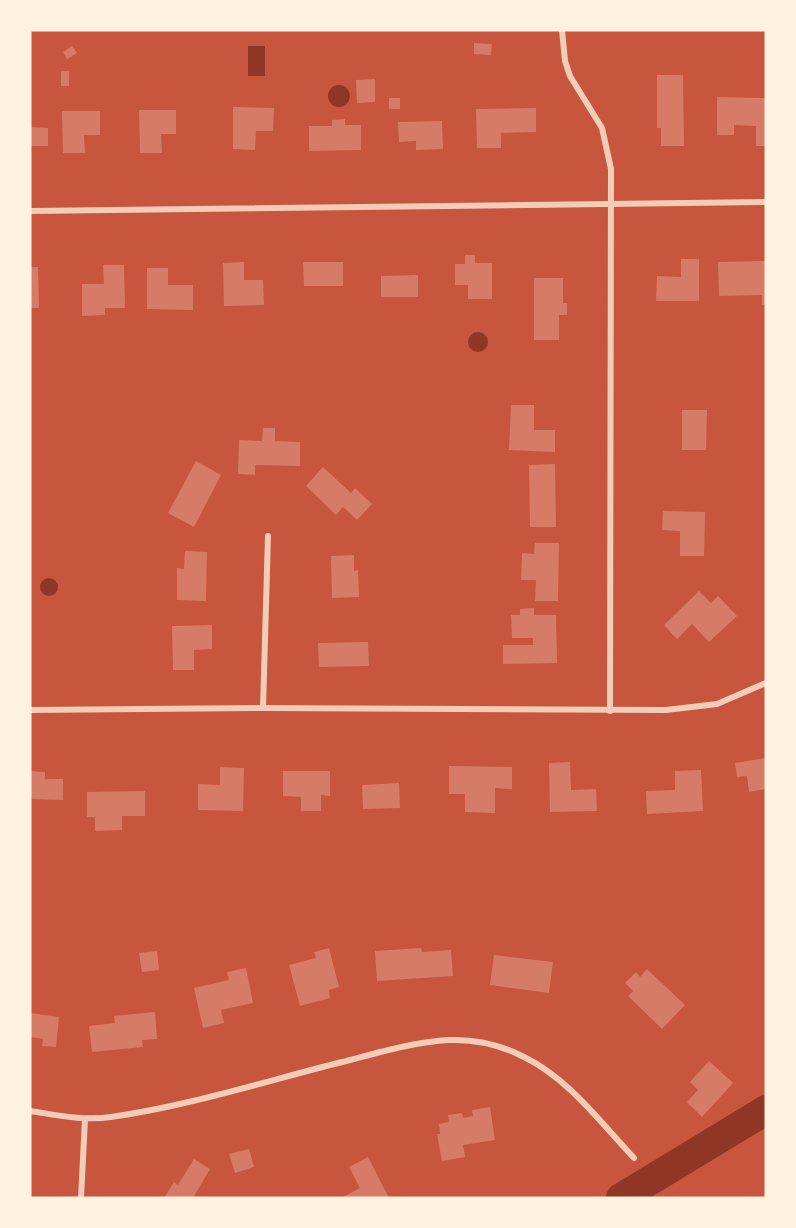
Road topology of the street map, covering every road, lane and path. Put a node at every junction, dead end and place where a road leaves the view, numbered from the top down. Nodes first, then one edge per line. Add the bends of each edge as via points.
1 (562, 30) edge
2 (766, 202) edge
3 (612, 204) junction
4 (30, 211) edge
5 (268, 536) dead end
6 (766, 683) edge
7 (263, 708) junction
8 (30, 710) edge
9 (610, 711) junction
10 (30, 1111) edge
11 (85, 1119) junction
12 (634, 1158) dead end
13 (81, 1198) edge

1 - 3 street via 570,76 596,115 606,140
2 - 3 street
3 - 4 street
3 - 9 street
5 - 7 street
6 - 9 street via 733,700 701,708
7 - 8 street
7 - 9 street
10 - 11 street
11 - 12 street via 145,1111 396,1048 467,1040 506,1049 539,1065 568,1089
11 - 13 street

